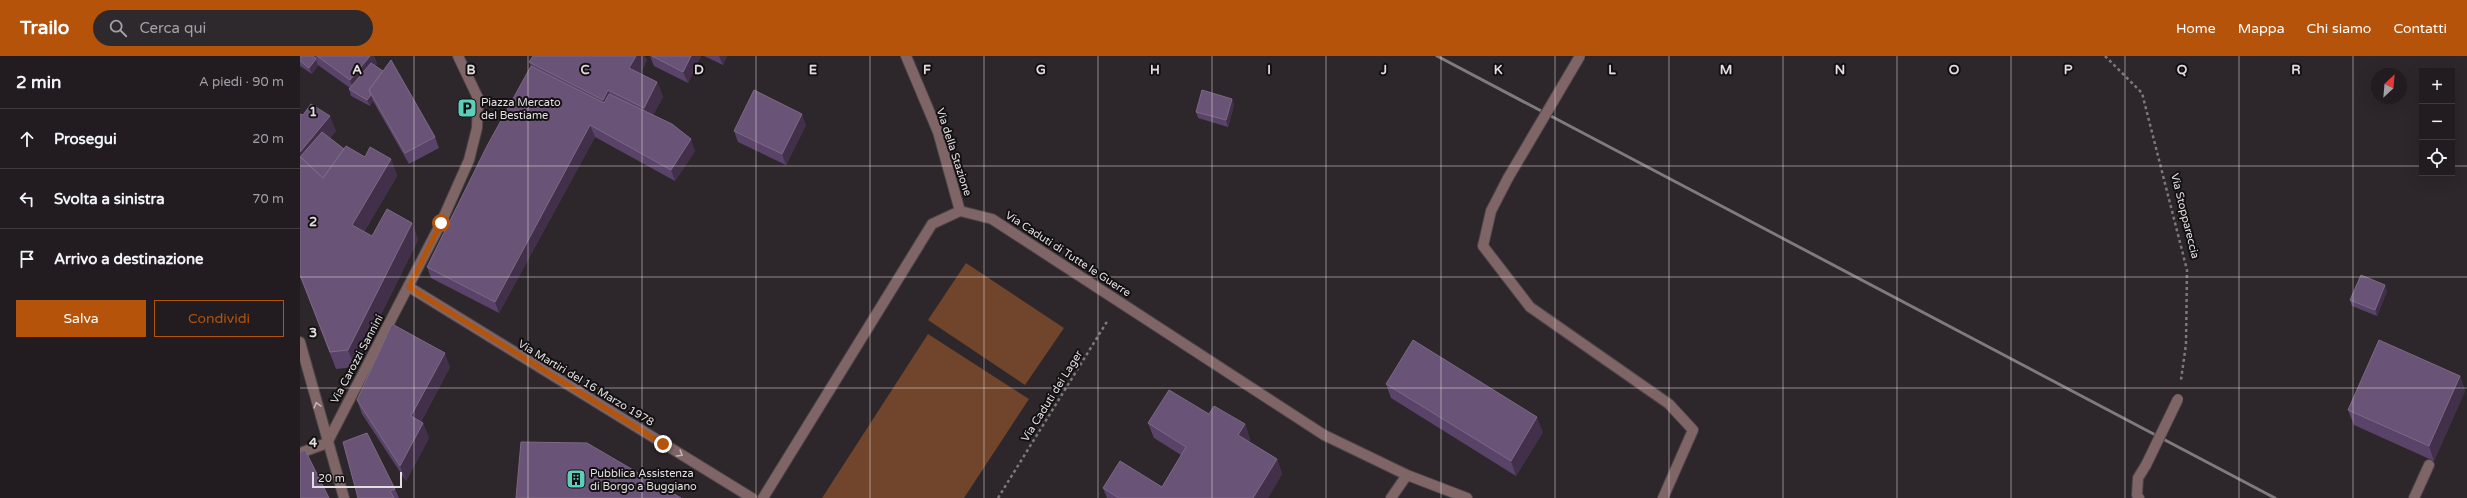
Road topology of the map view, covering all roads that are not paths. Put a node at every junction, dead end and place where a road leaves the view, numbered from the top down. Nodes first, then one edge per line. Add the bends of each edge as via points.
1 (458, 56) edge
2 (906, 56) edge
3 (1580, 56) edge
4 (960, 211) junction
5 (409, 287) junction
6 (300, 342) edge
7 (2178, 399) road end
8 (327, 443) junction
9 (300, 453) edge
10 (2429, 465) dead end
11 (1407, 475) junction
12 (344, 498) edge
13 (752, 498) edge
14 (763, 498) edge
15 (1392, 498) edge
16 (1467, 498) edge
17 (1663, 498) edge
18 (2139, 498) edge
19 (2414, 498) edge

1 - 5 street via 478,98 477,128 469,160
2 - 4 street, Via della Stazione via 938,132
3 - 17 street, bridge via 1491,210 1483,246 1530,307 1669,404 1693,430
4 - 11 street, Via Caduti di Tutte le Guerre via 992,219 1324,435
4 - 14 street via 932,224
5 - 8 street, Via Carozzi Sannini
5 -> 13 street, Via Martiri del 16 Marzo 1978
8 -> 6 street
7 - 18 street, bridge via 2138,478
8 - 9 street
8 - 12 street
10 - 19 street
11 - 15 street
11 - 16 street, Via Caduti di Tutte le Guerre

